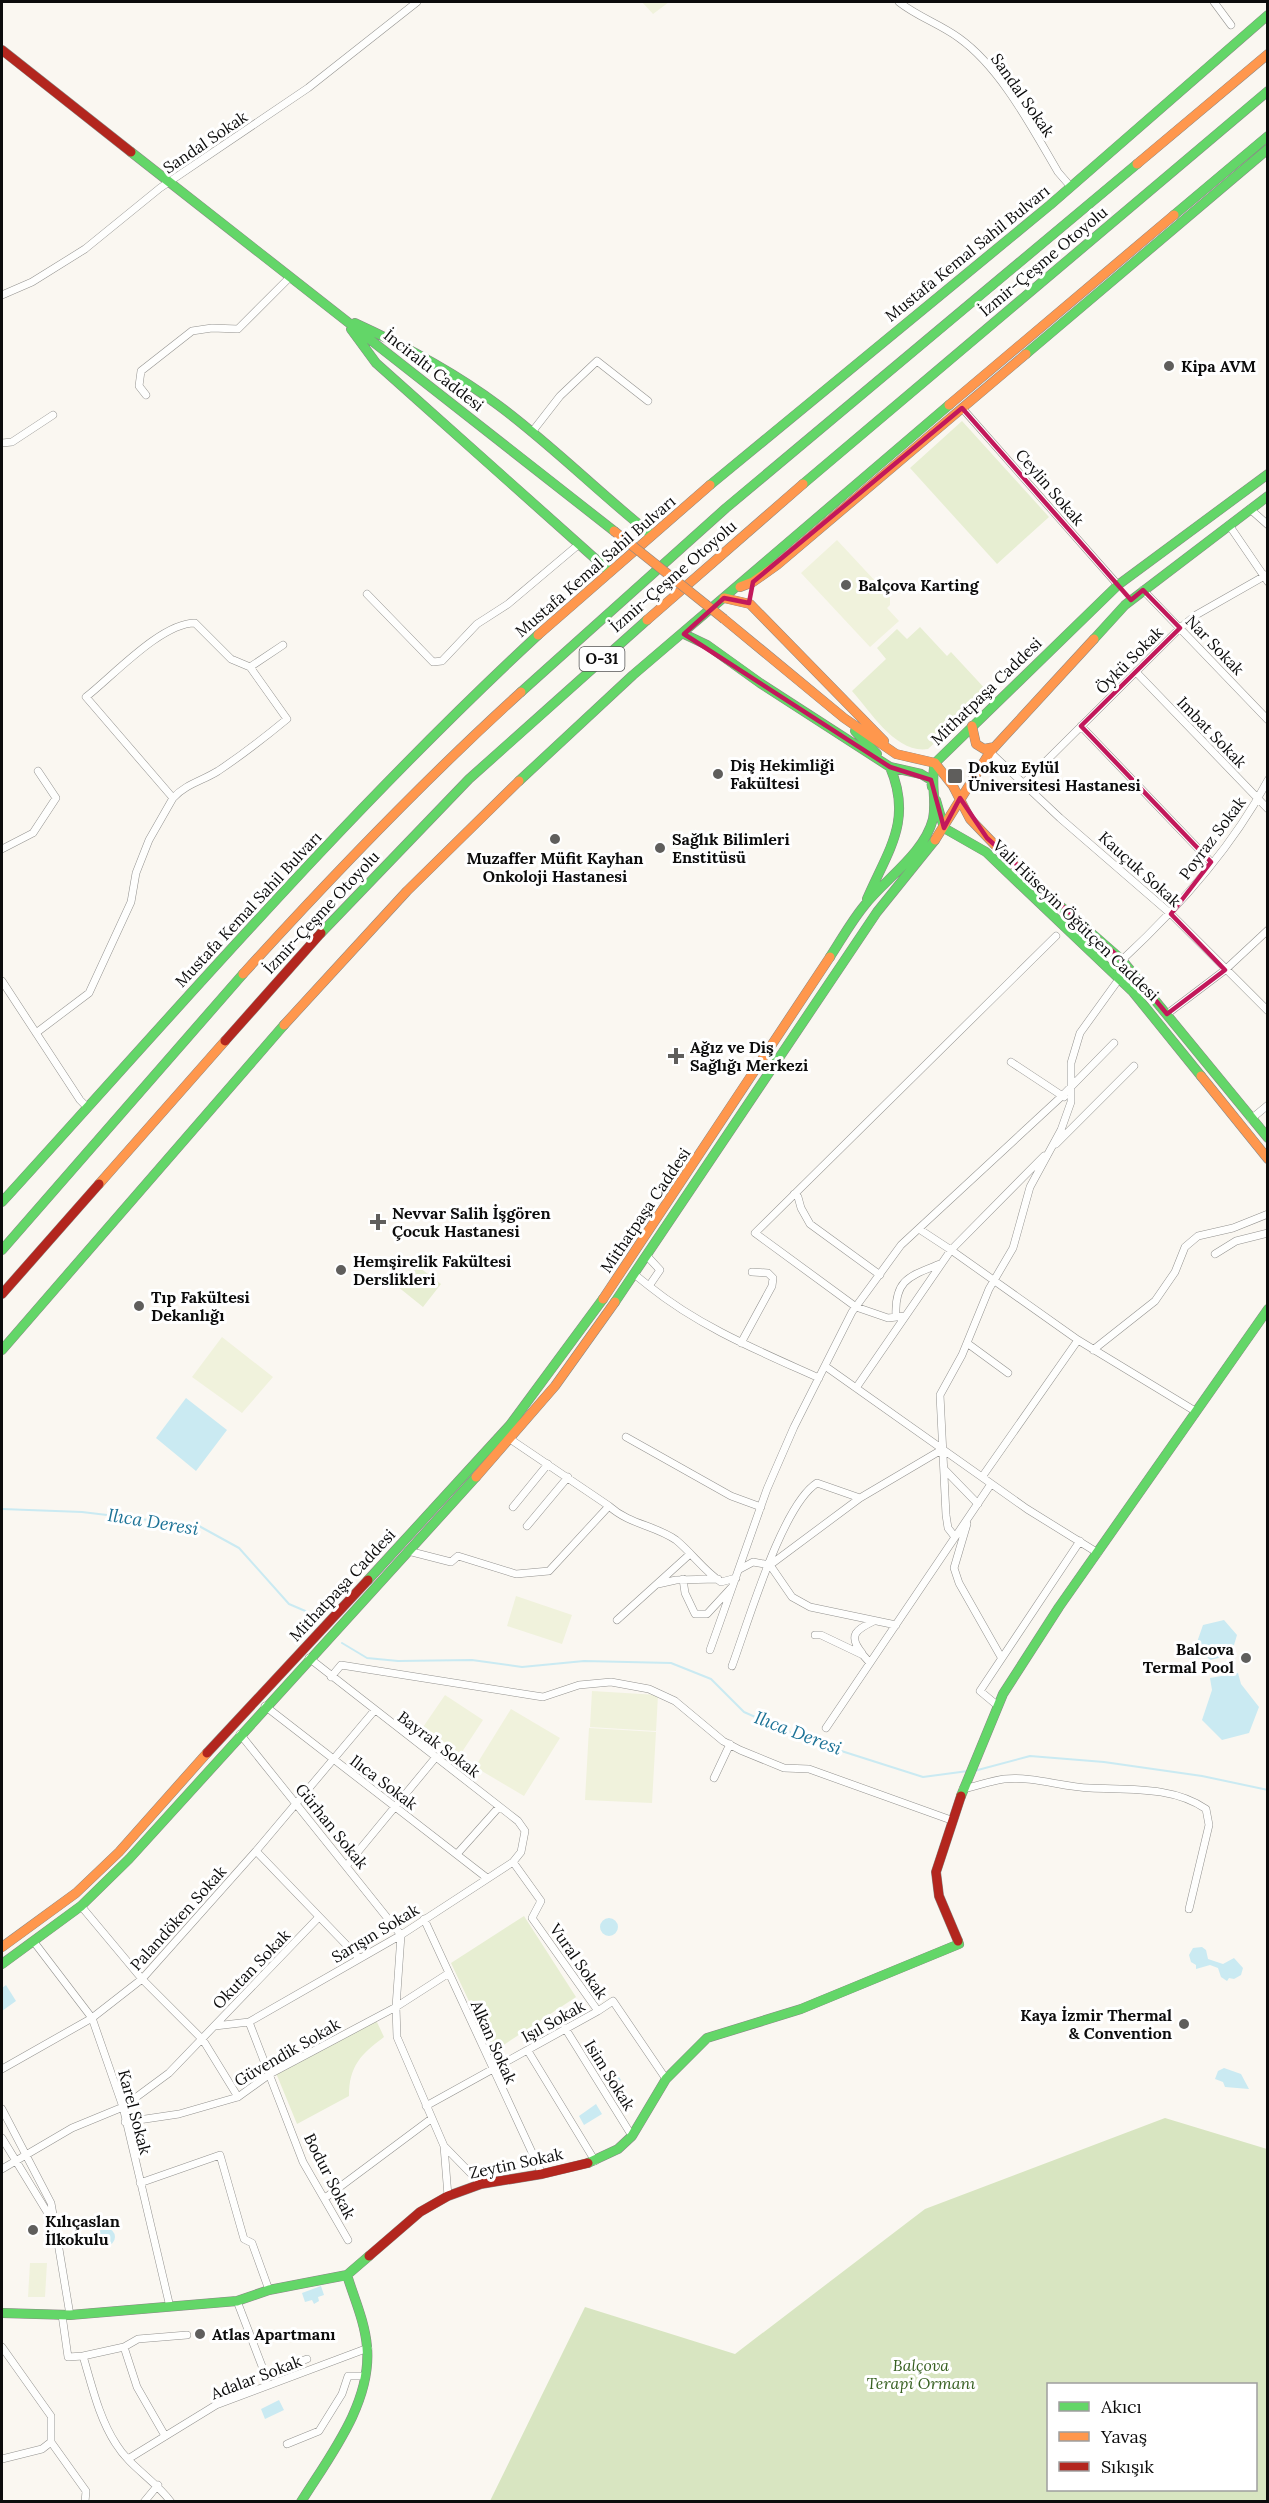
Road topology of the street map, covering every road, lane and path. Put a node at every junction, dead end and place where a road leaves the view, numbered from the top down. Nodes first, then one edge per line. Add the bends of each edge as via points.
1 (417, 2) edge
2 (899, 2) edge
3 (1214, 2) edge
4 (1268, 15) edge
5 (1231, 25) dead end
6 (2, 50) edge
7 (1268, 54) edge
8 (1268, 92) edge
9 (1268, 136) edge
10 (1268, 149) edge
11 (171, 182) junction
12 (1071, 186) junction
13 (290, 278) junction
14 (2, 295) edge
15 (342, 318) junction
16 (146, 395) dead end
17 (648, 401) dead end
18 (962, 408) junction
19 (53, 415) dead end
20 (532, 432) junction
21 (2, 443) edge
22 (1268, 474) edge
23 (1268, 496) edge
24 (1250, 509) junction
25 (1229, 525) junction
26 (1268, 525) edge
27 (652, 535) junction
28 (578, 545) junction
29 (609, 571) junction
30 (1266, 578) edge
31 (753, 582) junction
32 (1118, 585) junction
33 (733, 590) junction
34 (1143, 590) junction
35 (367, 594) dead end
36 (724, 598) junction
37 (750, 604) junction
38 (1180, 628) junction
39 (684, 633) junction
40 (283, 645) dead end
41 (250, 667) junction
42 (1137, 673) junction
43 (844, 718) junction
44 (1268, 720) edge
45 (972, 726) junction
46 (1081, 726) junction
47 (993, 750) junction
48 (896, 754) junction
49 (934, 763) junction
50 (889, 766) junction
51 (38, 771) dead end
52 (931, 780) junction
53 (1268, 780) edge
54 (1023, 784) junction
55 (173, 798) junction
56 (960, 798) junction
57 (1258, 798) junction
58 (1268, 809) edge
59 (944, 828) junction
60 (2, 849) edge
61 (1211, 862) junction
62 (864, 906) junction
63 (877, 912) junction
64 (1171, 914) junction
65 (1268, 930) edge
66 (1056, 936) dead end
67 (1122, 960) junction
68 (1225, 970) junction
69 (1119, 978) junction
70 (2, 981) edge
71 (1268, 1011) edge
72 (1167, 1014) junction
73 (36, 1033) junction
74 (1114, 1043) dead end
75 (1011, 1062) dead end
76 (1134, 1066) dead end
77 (1071, 1086) junction
78 (1062, 1096) junction
79 (1071, 1102) junction
80 (1268, 1106) edge
81 (88, 1108) junction
82 (1251, 1119) junction
83 (1268, 1138) edge
84 (1051, 1149) junction
85 (1268, 1159) edge
86 (794, 1194) junction
87 (2, 1202) edge
88 (1268, 1214) edge
89 (919, 1229) junction
90 (1268, 1233) edge
91 (2, 1250) edge
92 (951, 1250) junction
93 (1215, 1254) dead end
94 (647, 1256) junction
95 (942, 1264) junction
96 (753, 1272) dead end
97 (634, 1274) junction
98 (879, 1275) junction
99 (994, 1279) junction
100 (649, 1286) junction
101 (2, 1294) edge
102 (856, 1307) junction
103 (1268, 1309) edge
104 (905, 1316) junction
105 (896, 1317) junction
106 (1078, 1340) junction
107 (741, 1343) junction
108 (967, 1343) junction
109 (2, 1350) edge
110 (1093, 1350) junction
111 (825, 1366) junction
112 (1008, 1373) dead end
113 (819, 1378) junction
114 (856, 1388) junction
115 (1195, 1411) junction
116 (626, 1437) dead end
117 (510, 1439) junction
118 (943, 1449) junction
119 (548, 1464) junction
120 (944, 1468) junction
121 (568, 1477) junction
122 (982, 1477) junction
123 (991, 1484) junction
124 (860, 1498) junction
125 (978, 1504) junction
126 (609, 1506) junction
127 (513, 1507) dead end
128 (761, 1507) junction
129 (972, 1512) junction
130 (527, 1526) dead end
131 (955, 1537) junction
132 (1080, 1541) junction
133 (408, 1551) junction
134 (1098, 1553) junction
135 (690, 1554) junction
136 (770, 1564) junction
137 (737, 1574) junction
138 (683, 1579) junction
139 (718, 1580) junction
140 (656, 1585) junction
141 (733, 1587) junction
142 (617, 1620) dead end
143 (874, 1621) junction
144 (896, 1625) junction
145 (815, 1635) dead end
146 (710, 1650) dead end
147 (863, 1655) junction
148 (1002, 1657) junction
149 (309, 1658) junction
150 (870, 1663) junction
151 (732, 1666) dead end
152 (331, 1677) junction
153 (265, 1706) junction
154 (998, 1706) junction
155 (374, 1711) junction
156 (826, 1728) dead end
157 (240, 1734) junction
158 (730, 1744) junction
159 (436, 1757) junction
160 (332, 1760) junction
161 (714, 1778) dead end
162 (964, 1787) junction
163 (297, 1803) junction
164 (394, 1807) junction
165 (499, 1807) junction
166 (951, 1820) junction
167 (256, 1851) junction
168 (457, 1854) junction
169 (513, 1862) junction
170 (347, 1865) junction
171 (487, 1878) junction
172 (81, 1906) junction
173 (1189, 1909) dead end
174 (318, 1918) junction
175 (424, 1919) junction
176 (401, 1935) junction
177 (34, 1942) junction
178 (2, 1947) edge
179 (359, 1959) junction
180 (2, 1964) edge
181 (449, 1973) junction
182 (142, 1979) junction
183 (396, 2007) junction
184 (598, 2011) junction
185 (92, 2018) junction
186 (249, 2022) junction
187 (215, 2026) junction
188 (565, 2028) junction
189 (203, 2040) junction
190 (528, 2051) junction
191 (2, 2069) edge
192 (494, 2069) junction
193 (270, 2074) junction
194 (666, 2079) junction
195 (238, 2097) junction
196 (426, 2106) junction
197 (123, 2107) junction
198 (2, 2109) edge
199 (431, 2119) junction
200 (125, 2122) junction
201 (632, 2136) junction
202 (2, 2138) edge
203 (444, 2146) junction
204 (25, 2156) junction
205 (16, 2160) junction
206 (595, 2161) junction
207 (2, 2169) edge
208 (542, 2174) junction
209 (140, 2184) junction
210 (482, 2184) junction
211 (448, 2196) junction
212 (325, 2198) junction
213 (55, 2225) junction
214 (348, 2240) dead end
215 (347, 2275) junction
216 (269, 2290) junction
217 (237, 2301) junction
218 (170, 2307) junction
219 (2, 2313) edge
220 (66, 2315) junction
221 (187, 2335) dead end
222 (2, 2347) edge
223 (124, 2347) junction
224 (368, 2348) junction
225 (83, 2356) junction
226 (307, 2359) dead end
227 (365, 2376) junction
228 (164, 2434) junction
229 (51, 2442) junction
230 (287, 2444) dead end
231 (2, 2459) edge
232 (128, 2459) junction
233 (158, 2485) junction
234 (86, 2502) edge
235 (144, 2502) edge
236 (171, 2502) edge
237 (300, 2502) edge

1 - 11 street, Sandal Sokak via 308,88
2 - 12 street, Sandal Sokak via 959,37 989,66
3 - 5 street
4 - 12 main road, Mustafa Kemal Sahil Bulvarı
6 - 11 main road, İnciraltı Caddesi
7 - 91 main road, İzmir-Çeşme Otoyolu / O-31 via 726,508 448,758 331,877 213,1007
8 - 101 main road, İzmir-Çeşme Otoyolu / O-31 via 722,552 469,779 351,899
9 - 33 main road
10 - 18 main road
11 - 13 main road, İnciraltı Caddesi
11 - 14 street, Sandal Sokak via 85,249 32,282
12 - 27 main road, Mustafa Kemal Sahil Bulvarı
13 - 15 main road, İnciraltı Caddesi
13 - 16 street via 238,329 192,332 141,371 139,386
15 - 20 main road via 395,340 496,403
15 - 28 main road via 376,363
15 - 43 main road, İnciraltı Caddesi, bridge via 543,472
17 - 20 street via 597,361 560,396
18 - 31 main road
18 - 32 street, Ceylin Sokak
19 - 21 street via 12,442
20 - 27 main road
22 - 32 main road, Mithatpaşa Caddesi
23 - 24 main road, Mithatpaşa Caddesi
24 - 25 main road, Mithatpaşa Caddesi
24 - 26 street
25 - 30 street
25 - 34 main road, Mithatpaşa Caddesi
27 - 29 main road, Mustafa Kemal Sahil Bulvarı
28 - 29 main road
28 - 35 street via 477,624 442,661 433,662
29 - 81 main road, Mustafa Kemal Sahil Bulvarı via 432,736 258,918
30 - 38 street, Öykü Sokak via 1196,615
31 - 33 main road
31 - 37 main road
32 - 45 main road, Mithatpaşa Caddesi
33 - 36 main road
34 - 38 street, Nar Sokak
34 - 47 main road, Mithatpaşa Caddesi via 1125,604
36 - 37 main road
36 - 39 main road
37 - 48 main road
38 - 42 street, Öykü Sokak
38 - 44 street, Nar Sokak
39 - 50 main road
39 - 109 main road via 648,660 487,808 416,880
40 - 41 street
41 - 55 street via 287,719 248,751 184,787
41 - 55 street via 231,659 195,623 184,623 164,632 86,698
42 - 46 street, Öykü Sokak
42 - 57 street, Imbat Sokak
43 - 48 main road
43 - 50 main road
45 - 47 main road via 976,744
45 - 49 main road, Mithatpaşa Caddesi
46 - 54 street, Öykü Sokak
46 - 61 street
47 - 54 street, Kauçuk Sokak
47 - 56 main road, Mithatpaşa Caddesi
48 - 49 main road
49 - 52 main road, Mithatpaşa Caddesi
49 - 56 main road, Vali Hüseyin Öğütçen Caddesi
50 - 52 main road
50 - 62 main road via 898,786 899,819
51 - 60 street via 56,798 33,833
52 - 59 main road
52 - 62 main road, Mithatpaşa Caddesi via 932,822 906,859
53 - 57 street, Poyraz Sokak
54 - 64 street, Kauçuk Sokak
55 - 73 street via 149,840 136,873 131,902 89,993
56 - 59 main road, Mithatpaşa Caddesi
56 - 67 main road, Vali Hüseyin Öğütçen Caddesi via 970,819 987,838
57 - 58 street, Imbat Sokak
57 - 61 street, Poyraz Sokak
59 - 63 main road, Mithatpaşa Caddesi
59 - 69 main road, Vali Hüseyin Öğütçen Caddesi via 986,852
61 - 64 street, Poyraz Sokak
62 - 63 main road
62 - 178 main road, Mithatpaşa Caddesi via 591,1317 510,1425 119,1852 76,1893
63 - 94 main road, Mithatpaşa Caddesi
64 - 67 street, Poyraz Sokak
64 - 68 street, Kauçuk Sokak
65 - 68 street
66 - 86 street
67 - 72 main road, Vali Hüseyin Öğütçen Caddesi
68 - 71 street, Kauçuk Sokak
68 - 72 street
69 - 77 street via 1080,1033 1071,1063
69 - 85 main road, Vali Hüseyin Öğütçen Caddesi
70 - 73 street
72 - 82 main road, Vali Hüseyin Öğütçen Caddesi
73 - 81 street
74 - 77 street
75 - 78 street
76 - 84 street
77 - 78 street
77 - 79 street
78 - 79 street
78 - 89 street
79 - 84 street
80 - 82 street
81 - 87 main road, Mustafa Kemal Sahil Bulvarı
82 - 83 main road, Vali Hüseyin Öğütçen Caddesi
84 - 92 street
84 - 99 street via 1030,1186 1013,1248
86 - 98 street via 810,1224
86 - 102 street via 754,1233
88 - 110 street via 1198,1236 1185,1247 1175,1272 1155,1301
89 - 92 street
89 - 98 street via 901,1245
90 - 93 street via 1236,1241
92 - 95 street
92 - 99 street
94 - 97 main road, Mithatpaşa Caddesi
94 - 100 street via 660,1270
95 - 104 street
95 - 105 street via 913,1273 904,1281 895,1300
96 - 107 street via 768,1272 773,1278 772,1286
97 - 100 street
97 - 117 main road, Mithatpaşa Caddesi via 555,1386
98 - 102 street
99 - 106 street
99 - 108 street
100 - 107 street via 674,1306
102 - 105 street via 873,1315
102 - 111 street
103 - 115 main road
104 - 105 street
104 - 114 street
106 - 110 street
106 - 122 street
107 - 113 street
108 - 112 street
108 - 118 street via 940,1395
110 - 115 street
111 - 113 street
111 - 114 street
113 - 128 street
114 - 118 street
115 - 134 main road
116 - 128 street via 731,1496
117 - 119 street
117 - 133 main road, Mithatpaşa Caddesi
118 - 120 street
118 - 122 street
118 - 124 street
119 - 121 street
119 - 127 street
120 - 125 street
120 - 131 street via 948,1528
121 - 126 street
121 - 130 street
122 - 123 street
123 - 125 street
123 - 132 street
124 - 136 street
124 - 136 street via 817,1483 806,1489 780,1533
125 - 129 street
126 - 133 street via 549,1571 516,1574 458,1556 451,1562
126 - 135 street via 622,1518 674,1539
128 - 137 street
129 - 131 street
129 - 148 street via 954,1568
131 - 144 street
132 - 134 street
132 - 148 street
133 - 149 main road, Mithatpaşa Caddesi
134 - 154 main road via 1012,1678
135 - 139 street
135 - 140 street
136 - 137 street via 744,1564
136 - 143 street via 792,1597 810,1607
136 - 151 street
137 - 139 street
137 - 141 street
138 - 139 street
138 - 140 street
138 - 141 street via 695,1614 707,1614
140 - 142 street
141 - 146 street
143 - 144 street
143 - 147 street via 854,1636 854,1644
144 - 150 street
145 - 147 street
147 - 150 street
148 - 154 street via 980,1690
149 - 152 street, Bayrak Sokak
149 - 153 main road, Mithatpaşa Caddesi
150 - 156 street
152 - 155 street, Bayrak Sokak
152 - 158 street via 341,1665 543,1697 579,1685 611,1682 664,1694
153 - 157 main road, Mithatpaşa Caddesi
153 - 160 street, Ilıca Sokak
154 - 162 main road
155 - 159 street, Bayrak Sokak
155 - 160 street, Palandöken Sokak
157 - 163 street, Gürhan Sokak
157 - 172 main road, Mithatpaşa Caddesi
158 - 161 street
158 - 166 street via 784,1768 809,1769
159 - 164 street
159 - 165 street, Bayrak Sokak
160 - 163 street, Palandöken Sokak
160 - 164 street, Ilıca Sokak
162 - 166 main road
162 - 173 street via 1005,1779 1047,1781 1089,1788 1123,1787 1194,1801 1206,1809 1209,1825
163 - 167 street, Palandöken Sokak
163 - 170 street, Gürhan Sokak
164 - 168 street, Ilıca Sokak
164 - 170 street
165 - 168 street
165 - 169 street, Bayrak Sokak via 525,1831 521,1852
166 - 194 main road, Zeytin Sokak via 936,1872 939,1896 959,1944 801,2009 707,2038
167 - 174 street
167 - 182 street, Palandöken Sokak
168 - 171 street, Ilıca Sokak
169 - 171 street, Sarışın Sokak
169 - 184 street, Vural Sokak via 541,1901 532,1917
170 - 176 street, Gürhan Sokak
171 - 175 street, Sarışın Sokak
172 - 177 main road, Mithatpaşa Caddesi
172 - 182 street
174 - 179 street
174 - 187 street, Okutan Sokak
175 - 176 street, Sarışın Sokak
175 - 181 street, Alkan Sokak
176 - 179 street, Sarışın Sokak
176 - 183 street
177 - 180 main road, Mithatpaşa Caddesi
177 - 185 street, Karel Sokak
179 - 186 street, Sarışın Sokak
181 - 183 street, Güvendik Sokak
181 - 192 street, Alkan Sokak
182 - 185 street, Palandöken Sokak
182 - 189 street
183 - 193 street, Güvendik Sokak
183 - 196 street via 397,2037
184 - 188 street, Işıl Sokak
184 - 194 street, Vural Sokak via 613,2001
185 - 191 street, Palandöken Sokak
185 - 197 street, Karel Sokak
186 - 187 street
186 - 193 street, Bodur Sokak
187 - 189 street, Okutan Sokak
188 - 190 street, Işıl Sokak
188 - 201 street, Isim Sokak
189 - 195 street
189 - 197 street, Okutan Sokak via 169,2073
190 - 192 street, Işıl Sokak
190 - 206 street
192 - 196 street, Işıl Sokak
192 - 208 street, Alkan Sokak
193 - 195 street, Güvendik Sokak
193 - 212 street, Bodur Sokak via 303,2162
194 - 201 main road, Zeytin Sokak
195 - 200 street, Güvendik Sokak via 179,2114
196 - 199 street
197 - 200 street, Karel Sokak
197 - 204 street, Okutan Sokak via 72,2128
198 - 204 street
199 - 203 street
199 - 212 street
200 - 209 street, Karel Sokak
201 - 206 main road, Zeytin Sokak
202 - 205 street
203 - 210 street
203 - 211 street
204 - 205 street, Okutan Sokak
204 - 213 street via 51,2203
205 - 207 street, Okutan Sokak
205 - 213 street
206 - 208 main road, Zeytin Sokak
208 - 210 main road, Zeytin Sokak
209 - 216 street via 220,2155 244,2239 252,2243
209 - 218 street, Karel Sokak
210 - 211 main road, Zeytin Sokak
211 - 215 main road, Zeytin Sokak via 420,2212
212 - 214 street, Bodur Sokak
213 - 220 street
215 - 216 main road, Zeytin Sokak
215 - 224 main road
216 - 217 main road, Zeytin Sokak
217 - 218 main road, Zeytin Sokak
217 - 226 street via 265,2374
218 - 220 main road, Zeytin Sokak
219 - 220 main road, Zeytin Sokak
220 - 225 street via 68,2357
221 - 223 street via 138,2339
222 - 229 street via 51,2416
223 - 225 street
223 - 228 street via 136,2387
224 - 227 main road
224 - 228 street, Adalar Sokak via 216,2405
225 - 232 street via 101,2415
227 - 230 street via 348,2376 342,2394 319,2431
227 - 237 main road via 356,2406
228 - 232 street, Adalar Sokak
229 - 231 street via 42,2449
229 - 234 street via 86,2491
232 - 233 street
233 - 235 street
233 - 236 street

